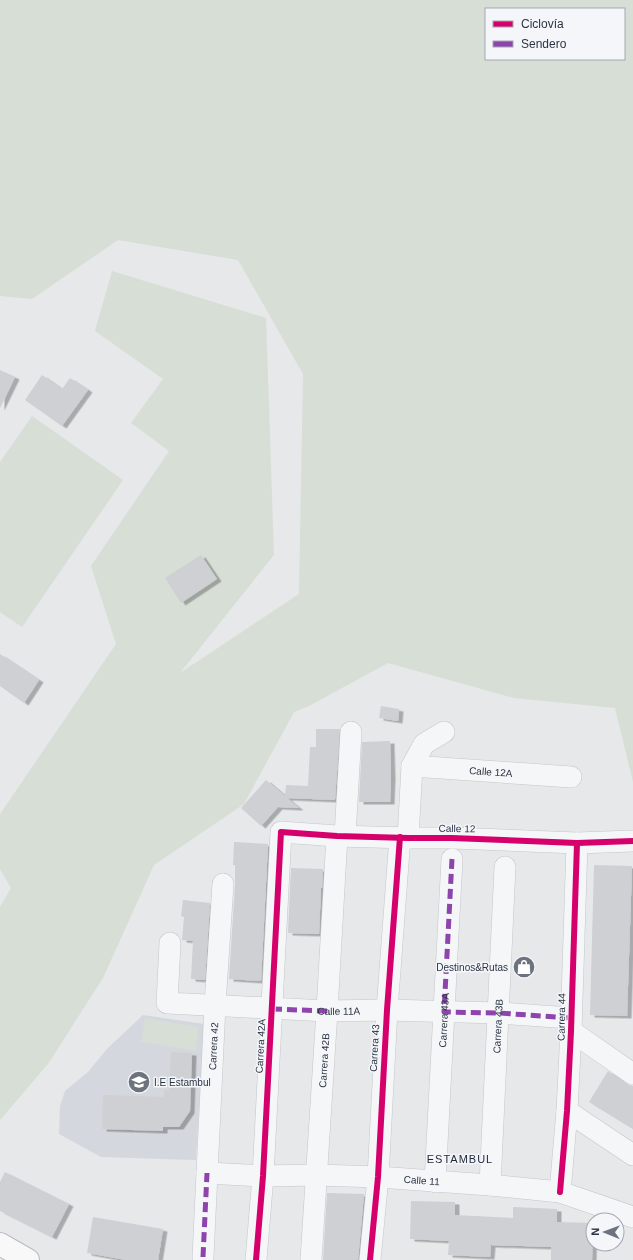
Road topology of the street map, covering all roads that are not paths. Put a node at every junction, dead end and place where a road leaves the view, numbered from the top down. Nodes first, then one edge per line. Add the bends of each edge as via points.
1 (351, 732) dead end
2 (444, 732) dead end
3 (412, 766) junction
4 (571, 777) dead end
5 (281, 832) joint
6 (341, 836) junction
7 (404, 838) junction
8 (633, 840) edge
9 (577, 843) junction
10 (452, 859) dead end
11 (505, 867) dead end
12 (223, 884) dead end
13 (170, 943) dead end
14 (215, 1005) junction
15 (272, 1009) junction
16 (386, 1010) junction
17 (327, 1011) junction
18 (444, 1012) junction
19 (499, 1013) junction
20 (571, 1025) junction
21 (633, 1074) edge
22 (567, 1111) junction
23 (633, 1155) edge
24 (207, 1173) junction
25 (317, 1175) junction
26 (263, 1176) junction
27 (378, 1177) junction
28 (435, 1182) junction
29 (490, 1185) junction
30 (560, 1192) junction
31 (633, 1217) edge
32 (0, 1244) edge
33 (203, 1257) dead end
34 (28, 1260) edge
35 (256, 1260) edge
36 (311, 1260) edge
37 (370, 1260) edge

1 - 6 street, Carrera 42B
2 - 3 street via 424,744
3 - 4 street, Calle 12A
3 - 7 street, Carrera 43
5 - 6 street, Calle 12
5 - 15 street, Carrera 42A
6 - 7 street, Calle 12
6 - 17 street, Carrera 42B
7 - 9 street, Calle 12
7 - 16 street, Carrera 43
8 - 9 street, Calle 12
9 - 20 street, Carrera 44
10 - 18 street, Carrera 43A
11 - 19 street, Carrera 43B
12 - 14 street, Carrera 42
13 - 14 street, Calle 11A via 167,1003
14 - 15 street, Calle 11A
14 - 24 street, Carrera 42
15 - 17 street, Calle 11A
15 - 26 street, Carrera 42A
16 - 17 street, Calle 11A
16 - 18 street, Calle 11A
16 - 27 street, Carrera 43
17 - 25 street, Carrera 42B
18 - 19 street, Calle 11A
18 - 28 street, Carrera 43A
19 - 20 street, Calle 11A
19 - 29 street, Carrera 43B
20 - 21 street
20 - 22 street, Carrera 44
22 - 23 street
22 - 30 street, Carrera 44
24 - 26 street, Calle 11
24 - 33 street, Carrera 42
25 - 26 street, Calle 11
25 - 27 street, Calle 11
25 - 36 street, Carrera 42B
26 - 35 street, Carrera 42A
27 - 28 street, Calle 11
27 - 37 street, Carrera 43
28 - 29 street, Calle 11
29 - 30 street, Calle 11
30 - 31 street, Calle 11
32 - 34 highway

